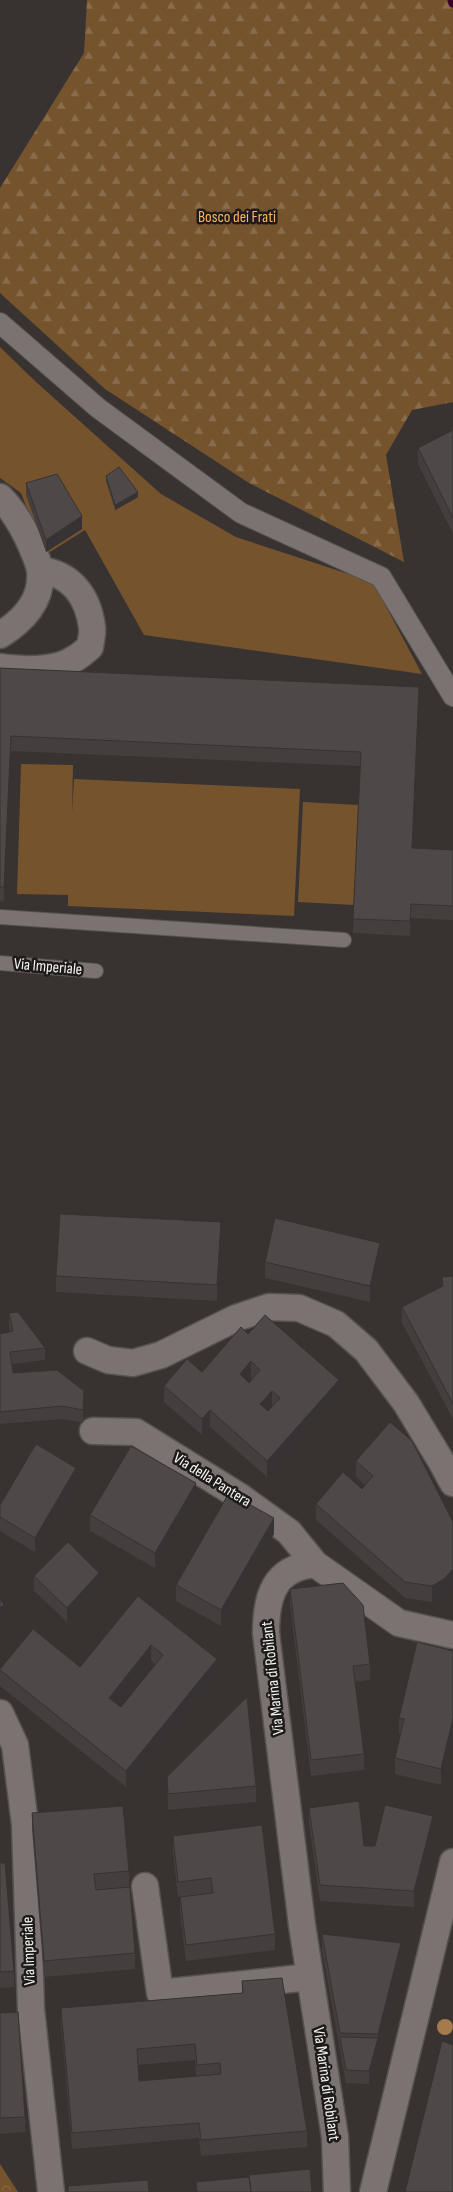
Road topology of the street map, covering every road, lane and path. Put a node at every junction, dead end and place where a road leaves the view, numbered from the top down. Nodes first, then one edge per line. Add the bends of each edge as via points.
1 (0, 323) edge
2 (0, 497) edge
3 (40, 570) junction
4 (0, 635) edge
5 (0, 667) edge
6 (453, 696) edge
7 (0, 917) edge
8 (344, 940) dead end
9 (0, 963) edge
10 (96, 971) dead end
11 (87, 1351) dead end
12 (92, 1431) dead end
13 (453, 1484) edge
14 (315, 1564) junction
15 (453, 1635) edge
16 (0, 1713) edge
17 (453, 1862) edge
18 (145, 1886) dead end
19 (310, 1977) junction
20 (51, 2192) edge
21 (337, 2192) edge
22 (373, 2192) edge

1 - 6 street via 98,408 241,513 381,577
2 - 3 street via 12,508 26,532
3 - 4 street via 38,595 27,615
3 - 5 street via 68,578 81,594 93,628 90,646 74,660 48,668
7 - 8 lane
9 - 10 lane, Via Imperiale
11 - 13 street via 108,1360 133,1363 161,1355 252,1312 269,1307 299,1308 336,1324 366,1350 406,1403
12 - 14 street, Via della Pantera via 136,1432 239,1496 289,1532
14 - 15 street via 399,1623
14 - 19 street, Via Marina di Robilant via 299,1566 276,1584 269,1597 266,1619
16 - 20 street, Via Imperiale via 14,1745 25,1824 31,2009
17 - 22 street
18 - 19 street via 160,1993
19 - 21 street, Via Marina di Robilant via 336,2136

